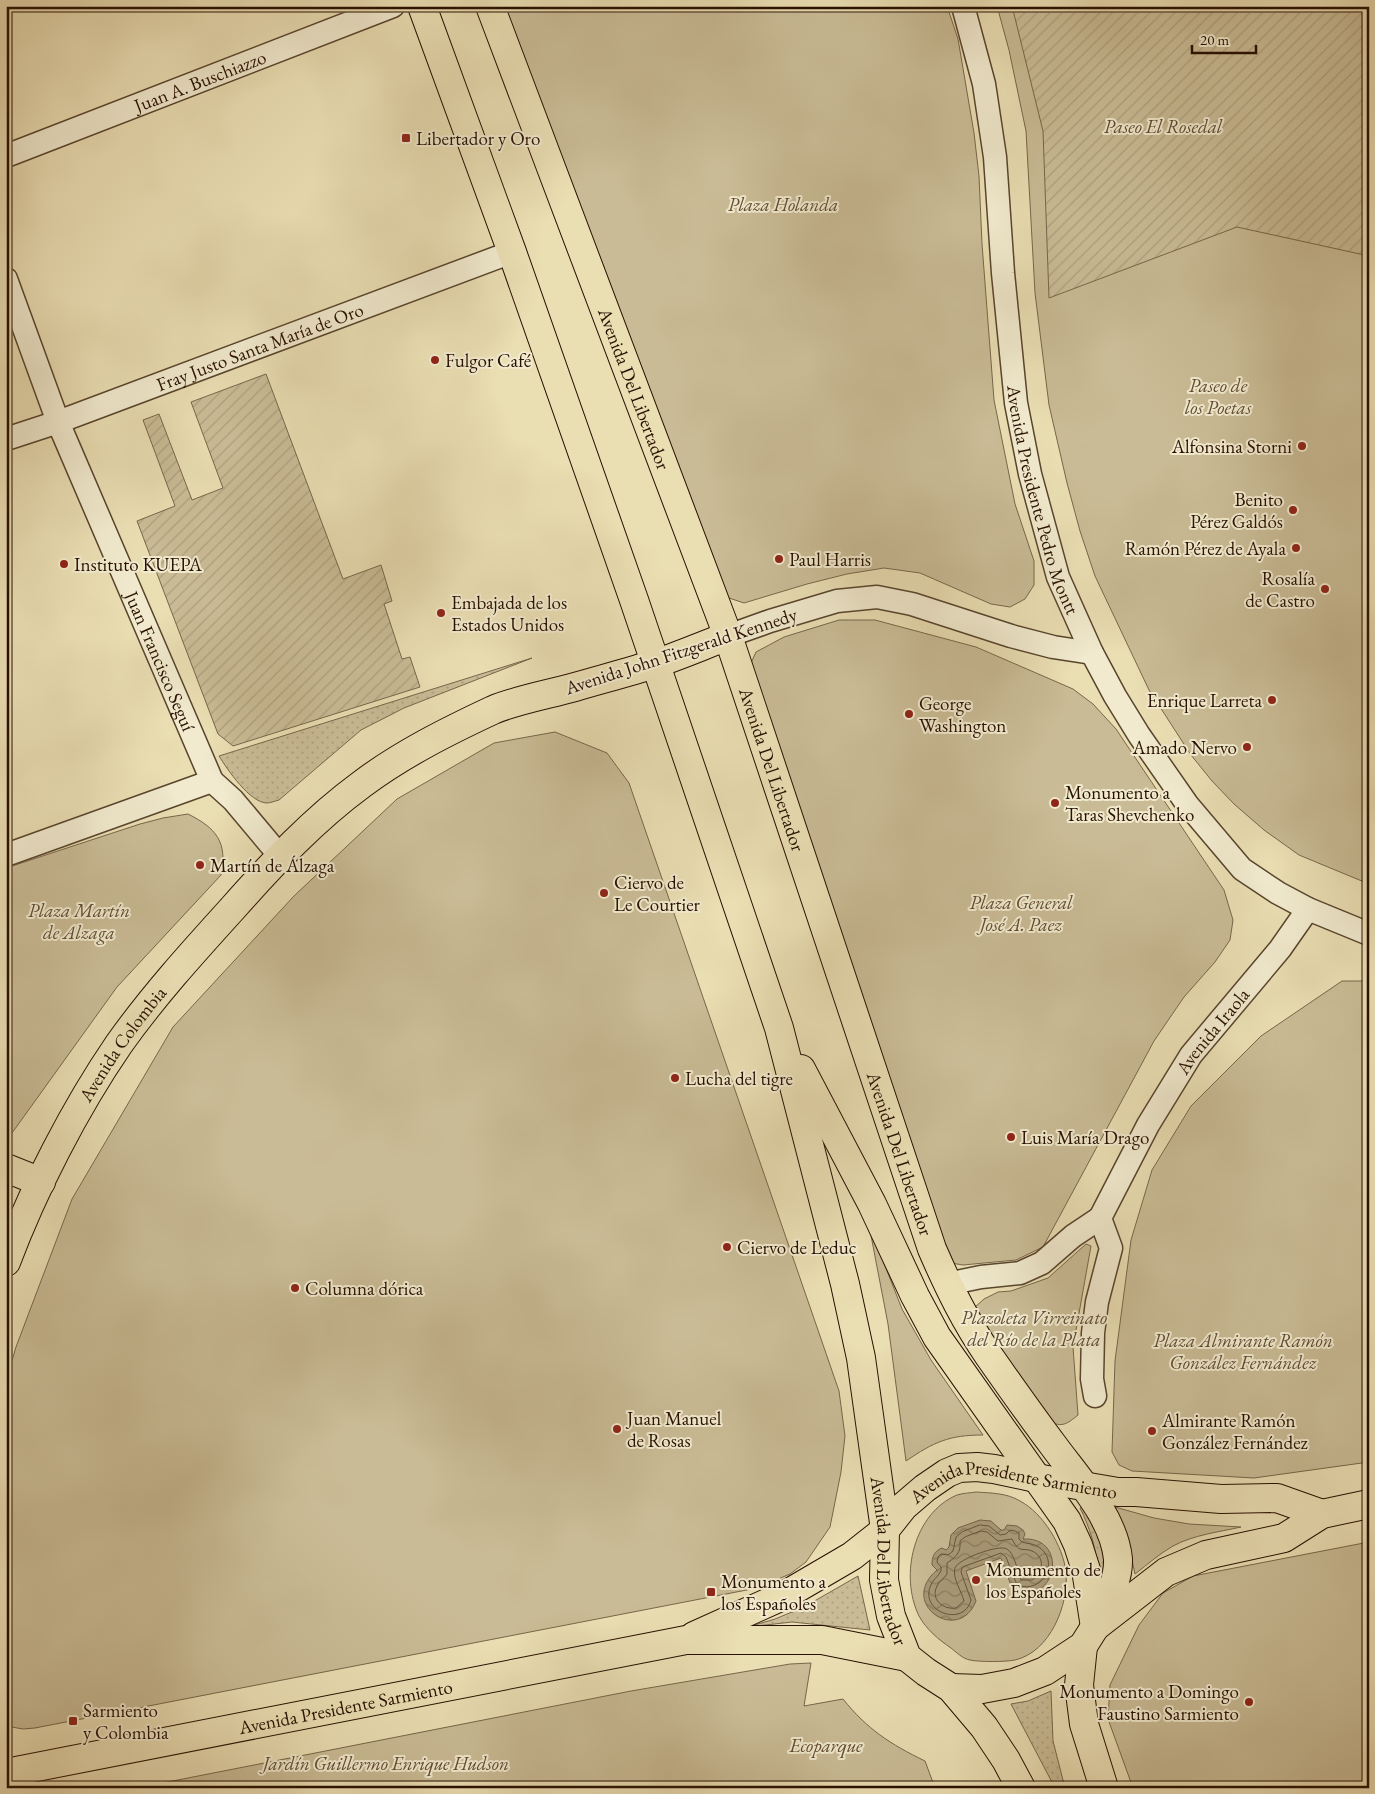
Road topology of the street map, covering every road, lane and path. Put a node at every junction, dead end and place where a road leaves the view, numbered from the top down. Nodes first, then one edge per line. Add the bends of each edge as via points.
1 (393, 6) edge
2 (422, 6) edge
3 (490, 6) edge
4 (963, 6) edge
5 (6, 156) edge
6 (512, 252) junction
7 (6, 279) edge
8 (58, 422) junction
9 (6, 440) edge
10 (728, 636) junction
11 (1092, 653) junction
12 (656, 663) junction
13 (212, 781) junction
14 (6, 855) edge
15 (280, 856) junction
16 (1308, 910) junction
17 (1369, 934) edge
18 (779, 1028) junction
19 (6, 1168) edge
20 (41, 1182) junction
21 (1100, 1218) junction
22 (6, 1262) edge
23 (947, 1284) junction
24 (1095, 1396) dead end
25 (1036, 1478) junction
26 (1083, 1486) junction
27 (1369, 1504) edge
28 (1322, 1514) junction
29 (885, 1530) junction
30 (1089, 1637) junction
31 (686, 1640) junction
32 (907, 1657) junction
33 (951, 1688) junction
34 (6, 1773) edge
35 (1021, 1788) edge
36 (1104, 1788) edge

1 - 5 street, Juan A. Buschiazzo
2 - 6 main road, Avenida Del Libertador
3 - 10 main road, Avenida Del Libertador
4 - 11 street, Avenida Presidente Pedro Montt via 984,84 995,157 1016,403 1030,474 1058,577
6 - 8 street, Fray Justo Santa María de Oro
6 - 12 main road, Avenida Del Libertador
7 - 8 street, Juan Francisco Seguí
8 - 9 street, Fray Justo Santa María de Oro
8 - 13 street, Juan Francisco Seguí
10 - 11 street, Avenida John Fitzgerald Kennedy via 837,601 877,597 912,604 1053,647
10 - 12 main road, Avenida John Fitzgerald Kennedy
10 - 23 main road, Avenida Del Libertador via 929,1240
11 - 16 street, Avenida Presidente Pedro Montt via 1139,735 1187,804 1242,869
12 - 15 main road, Avenida John Fitzgerald Kennedy via 497,708 445,734 362,785
12 - 18 main road, Avenida Del Libertador
13 - 14 street
13 - 15 street, Juan Francisco Seguí via 233,800
15 - 20 main road, Avenida Colombia via 191,954 119,1045
16 - 17 street
16 - 21 street, Avenida Iraola via 1280,949 1191,1055 1148,1125
18 - 25 main road, Avenida Del Libertador via 872,1204 937,1337
18 - 29 main road, Avenida Del Libertador via 861,1358
19 - 20 main road
20 - 22 main road, Avenida Colombia
21 - 23 street, Avenida Iraola via 1042,1263 1028,1270
21 - 24 street via 1111,1248 1097,1302 1093,1333
23 - 26 main road, Avenida Del Libertador via 990,1357
25 - 26 main road, Avenida Presidente Sarmiento
25 - 29 main road, Avenida Presidente Sarmiento via 994,1469 959,1468 925,1488 904,1506
25 - 30 main road, Avenida Del Libertador via 1067,1521 1078,1545 1086,1570
26 - 28 main road, Avenida Presidente Sarmiento via 1118,1492 1221,1499 1277,1498
26 - 30 main road, Avenida Del Libertador via 1111,1530 1118,1560 1116,1579
27 - 28 main road
28 - 30 main road via 1284,1538 1206,1555 1166,1572
29 - 31 main road, Avenida Presidente Sarmiento via 852,1556 787,1594
29 - 32 main road, Avenida Del Libertador via 884,1580 891,1616
30 - 33 main road via 1045,1671 1014,1683
30 - 36 main road, Avenida Del Libertador via 1079,1685 1084,1724
31 - 32 main road, Avenida Presidente Sarmiento via 822,1640
31 - 34 main road, Avenida Presidente Sarmiento
32 - 33 main road, Avenida Del Libertador
33 - 35 main road, Avenida Del Libertador via 984,1727

